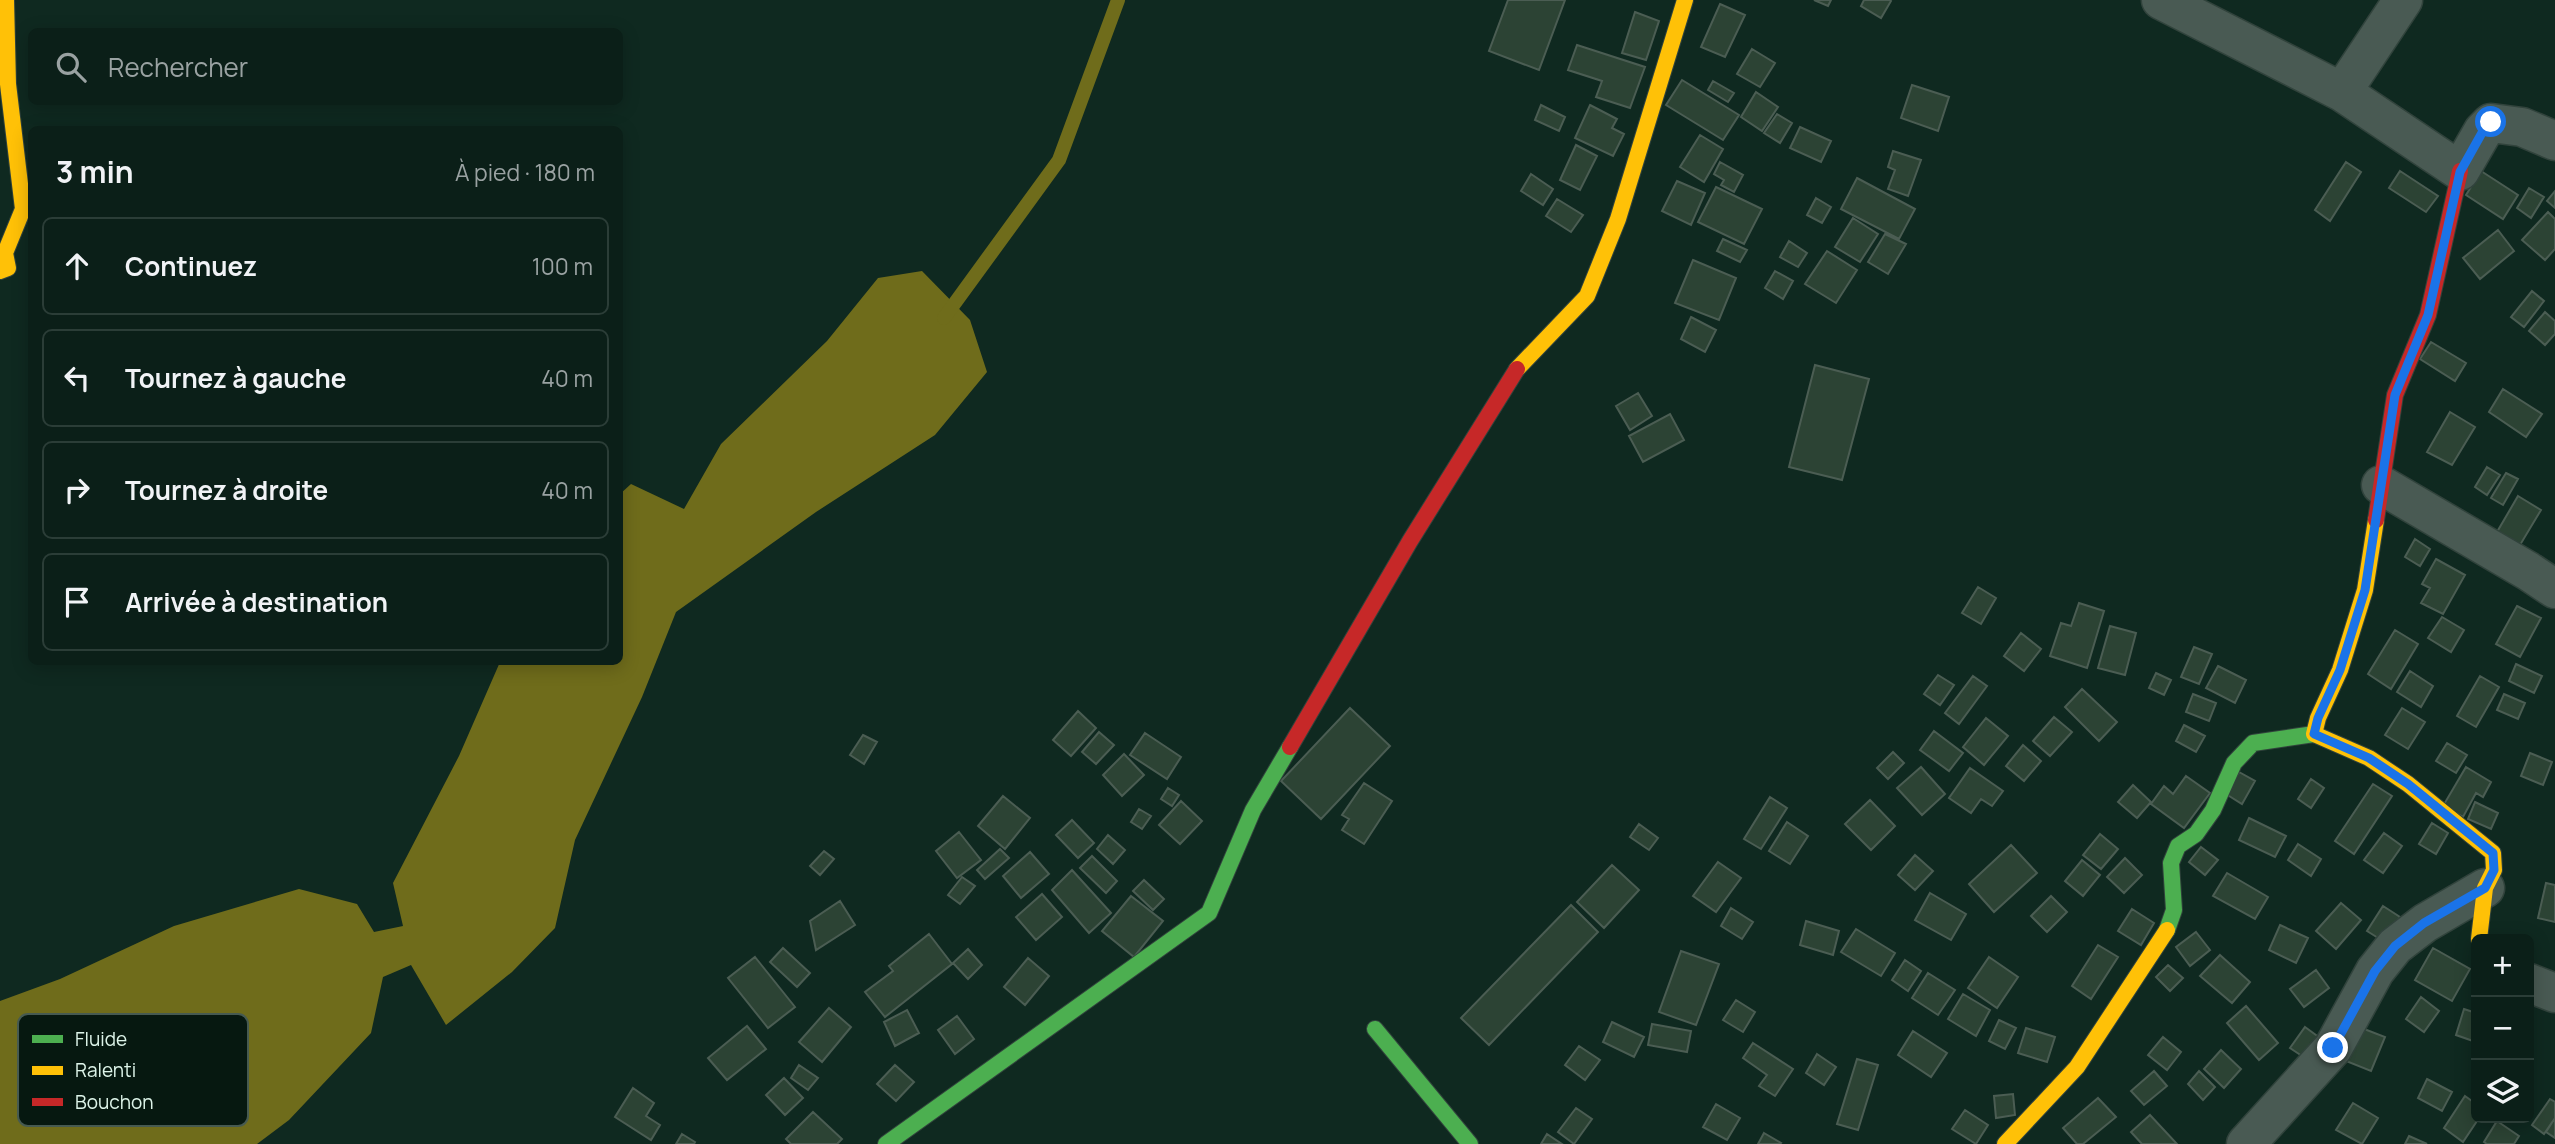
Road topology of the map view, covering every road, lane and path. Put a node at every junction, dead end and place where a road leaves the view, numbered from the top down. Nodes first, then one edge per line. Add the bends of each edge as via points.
1 (6, 0) edge
2 (1685, 0) edge
3 (2161, 0) edge
4 (2403, 0) edge
5 (2342, 92) junction
6 (2555, 141) edge
7 (2460, 172) junction
8 (0, 271) edge
9 (2381, 485) junction
10 (2555, 589) edge
11 (2314, 734) junction
12 (2485, 888) junction
13 (2480, 934) edge
14 (2534, 985) edge
15 (2555, 993) edge
16 (1376, 1030) dead end
17 (886, 1144) edge
18 (1470, 1144) edge
19 (2005, 1144) edge
20 (2246, 1144) edge

1 - 8 street via 8,84 23,209 5,253 8,268
2 - 17 street via 1618,219 1587,296 1516,370 1410,541 1254,810 1209,913
3 - 5 street
4 - 5 street
5 - 7 street
6 - 7 street via 2522,127 2491,122
7 - 9 street via 2428,315 2395,395
9 - 10 street
9 - 11 street via 2365,590
11 - 12 street via 2378,764 2493,853 2494,870
11 - 19 street via 2253,743 2234,763 2213,810 2196,834 2178,846 2171,863 2174,910 2165,936 2077,1067
12 - 13 street
12 - 20 street via 2424,923 2395,946 2375,971 2333,1048
14 - 15 street
16 - 18 street

